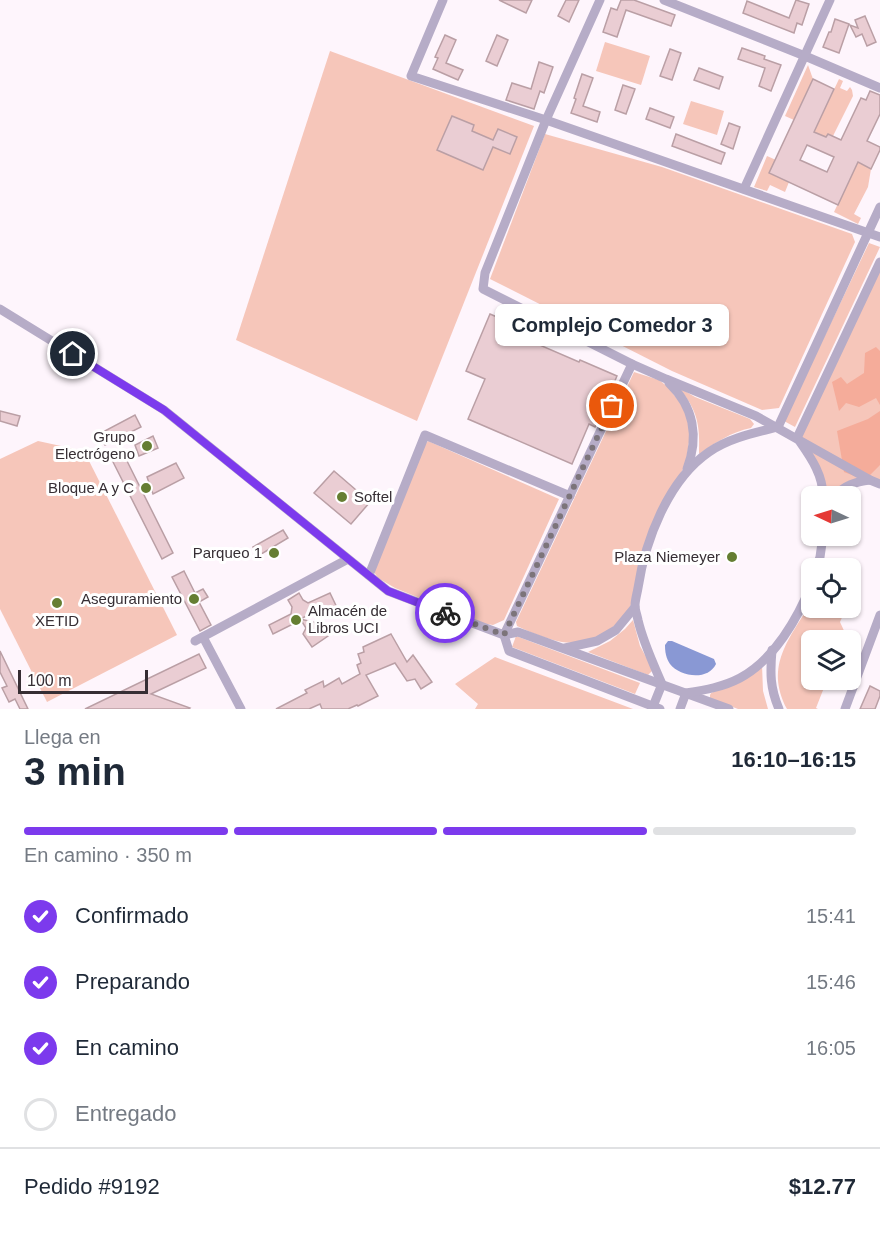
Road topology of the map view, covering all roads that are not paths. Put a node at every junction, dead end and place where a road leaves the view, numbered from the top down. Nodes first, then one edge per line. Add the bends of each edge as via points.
1 (443, 0) edge
2 (600, 0) edge
3 (664, 0) edge
4 (830, 0) edge
5 (805, 56) junction
6 (880, 88) edge
7 (546, 120) junction
8 (744, 189) junction
9 (880, 207) edge
10 (868, 232) junction
11 (880, 237) edge
12 (880, 262) edge
13 (0, 309) edge
14 (632, 364) junction
15 (666, 379) junction
16 (778, 427) junction
17 (797, 438) junction
18 (686, 474) junction
19 (870, 480) junction
20 (880, 484) edge
21 (822, 486) edge
22 (848, 486) edge
23 (570, 496) junction
24 (348, 559) junction
25 (369, 575) junction
26 (635, 607) junction
27 (801, 608) edge
28 (880, 615) edge
29 (504, 635) junction
30 (876, 639) edge
31 (564, 649) junction
32 (772, 650) junction
33 (662, 684) junction
34 (686, 693) junction
35 (655, 708) edge
36 (241, 709) edge
37 (680, 709) edge
38 (729, 709) edge
39 (779, 709) edge
40 (845, 709) edge

1 - 7 street via 411,75
2 - 7 street
3 - 5 street
4 - 5 street
5 - 6 street
5 - 8 street
7 - 8 street
7 - 14 street via 485,273 483,289
8 - 10 street
9 - 10 street
10 - 11 street
10 - 16 street
12 - 17 street
13 - 24 street via 164,410
14 - 15 street
14 - 23 street
15 - 16 street
15 - 18 street via 688,408 692,424 694,441
16 - 17 street
16 - 18 street via 730,441 709,452
17 - 19 street
17 - 21 street via 816,466
18 - 26 street via 663,508 647,545
19 - 20 street
19 - 22 street
23 - 25 street via 425,435
23 - 29 street
24 - 25 street
24 - 36 street via 199,639
25 - 29 street via 388,591
26 - 31 street via 616,630 597,642
26 - 33 street
27 - 32 street
28 - 30 street
29 - 31 street via 518,632
29 - 35 street via 509,651
30 - 40 street
31 - 33 street
32 - 34 street via 741,678
32 - 39 street via 770,674
33 - 34 street
33 - 35 street
34 - 37 street
34 - 38 street

